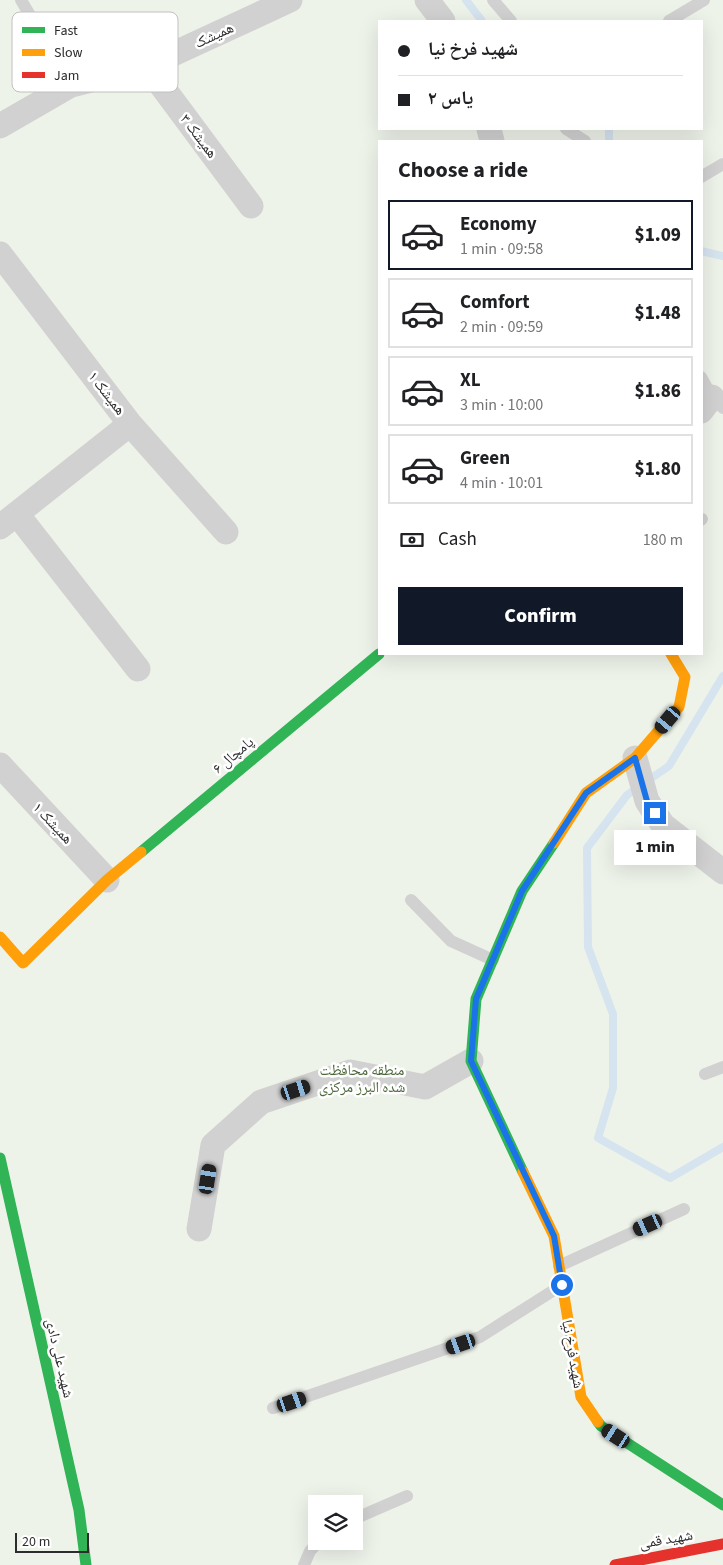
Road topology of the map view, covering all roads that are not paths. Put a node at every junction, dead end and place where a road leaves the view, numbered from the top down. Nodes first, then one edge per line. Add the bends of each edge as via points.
1 (21, 0) edge
2 (290, 0) edge
3 (427, 0) edge
4 (493, 0) edge
5 (704, 0) edge
6 (28, 12) edge
7 (442, 20) edge
8 (510, 20) edge
9 (671, 20) edge
10 (178, 52) edge
11 (59, 92) edge
12 (166, 92) edge
13 (0, 126) edge
14 (568, 130) edge
15 (583, 140) edge
16 (723, 164) edge
17 (703, 176) edge
18 (251, 206) dead end
19 (0, 254) edge
20 (130, 424) junction
21 (9, 520) edge
22 (226, 532) dead end
23 (378, 655) edge
24 (671, 655) edge
25 (138, 669) dead end
26 (0, 765) edge
27 (637, 766) junction
28 (722, 869) edge
29 (107, 880) junction
30 (411, 900) dead end
31 (0, 938) edge
32 (493, 960) junction
33 (471, 1061) junction
34 (723, 1068) edge
35 (705, 1074) dead end
36 (0, 1158) edge
37 (684, 1209) dead end
38 (199, 1230) dead end
39 (559, 1266) junction
40 (562, 1285) junction
41 (273, 1408) dead end
42 (407, 1496) dead end
43 (723, 1505) edge
44 (363, 1515) edge
45 (723, 1544) edge
46 (311, 1550) edge
47 (623, 1564) edge
48 (86, 1565) edge
49 (304, 1565) edge

1 - 6 lane
2 - 10 street, همیشک
3 - 7 street
4 - 8 lane
5 - 9 lane
11 - 13 street, همیشک
12 - 18 street, همیشک ۳
14 - 15 lane
16 - 17 lane
19 - 20 street, همیشک ۱
20 - 21 street, همیشک ۱
20 - 22 street
21 - 25 street
23 - 29 street, پامچال ۶
24 - 27 street, شهید فرخ نیا via 685,676 678,707
26 - 29 street, همیشک ۱
27 - 28 street via 647,801 663,825
27 - 32 street, شهید فرخ نیا via 586,793 522,891
29 - 31 street, پامچال ۶ via 23,963
30 - 32 lane via 451,941
32 - 33 street, شهید فرخ نیا via 476,999
33 - 38 street via 425,1087 350,1072 261,1102 213,1145
33 - 39 street, شهید فرخ نیا via 554,1236
34 - 35 lane
36 - 48 street, شهید علی دادی via 79,1510
37 - 39 lane
39 - 40 street, شهید فرخ نیا
40 - 41 lane via 480,1337
40 - 43 street, شهید فرخ نیا via 581,1397 601,1426
42 - 44 lane
45 - 47 street, شهید قمی
46 - 49 lane

